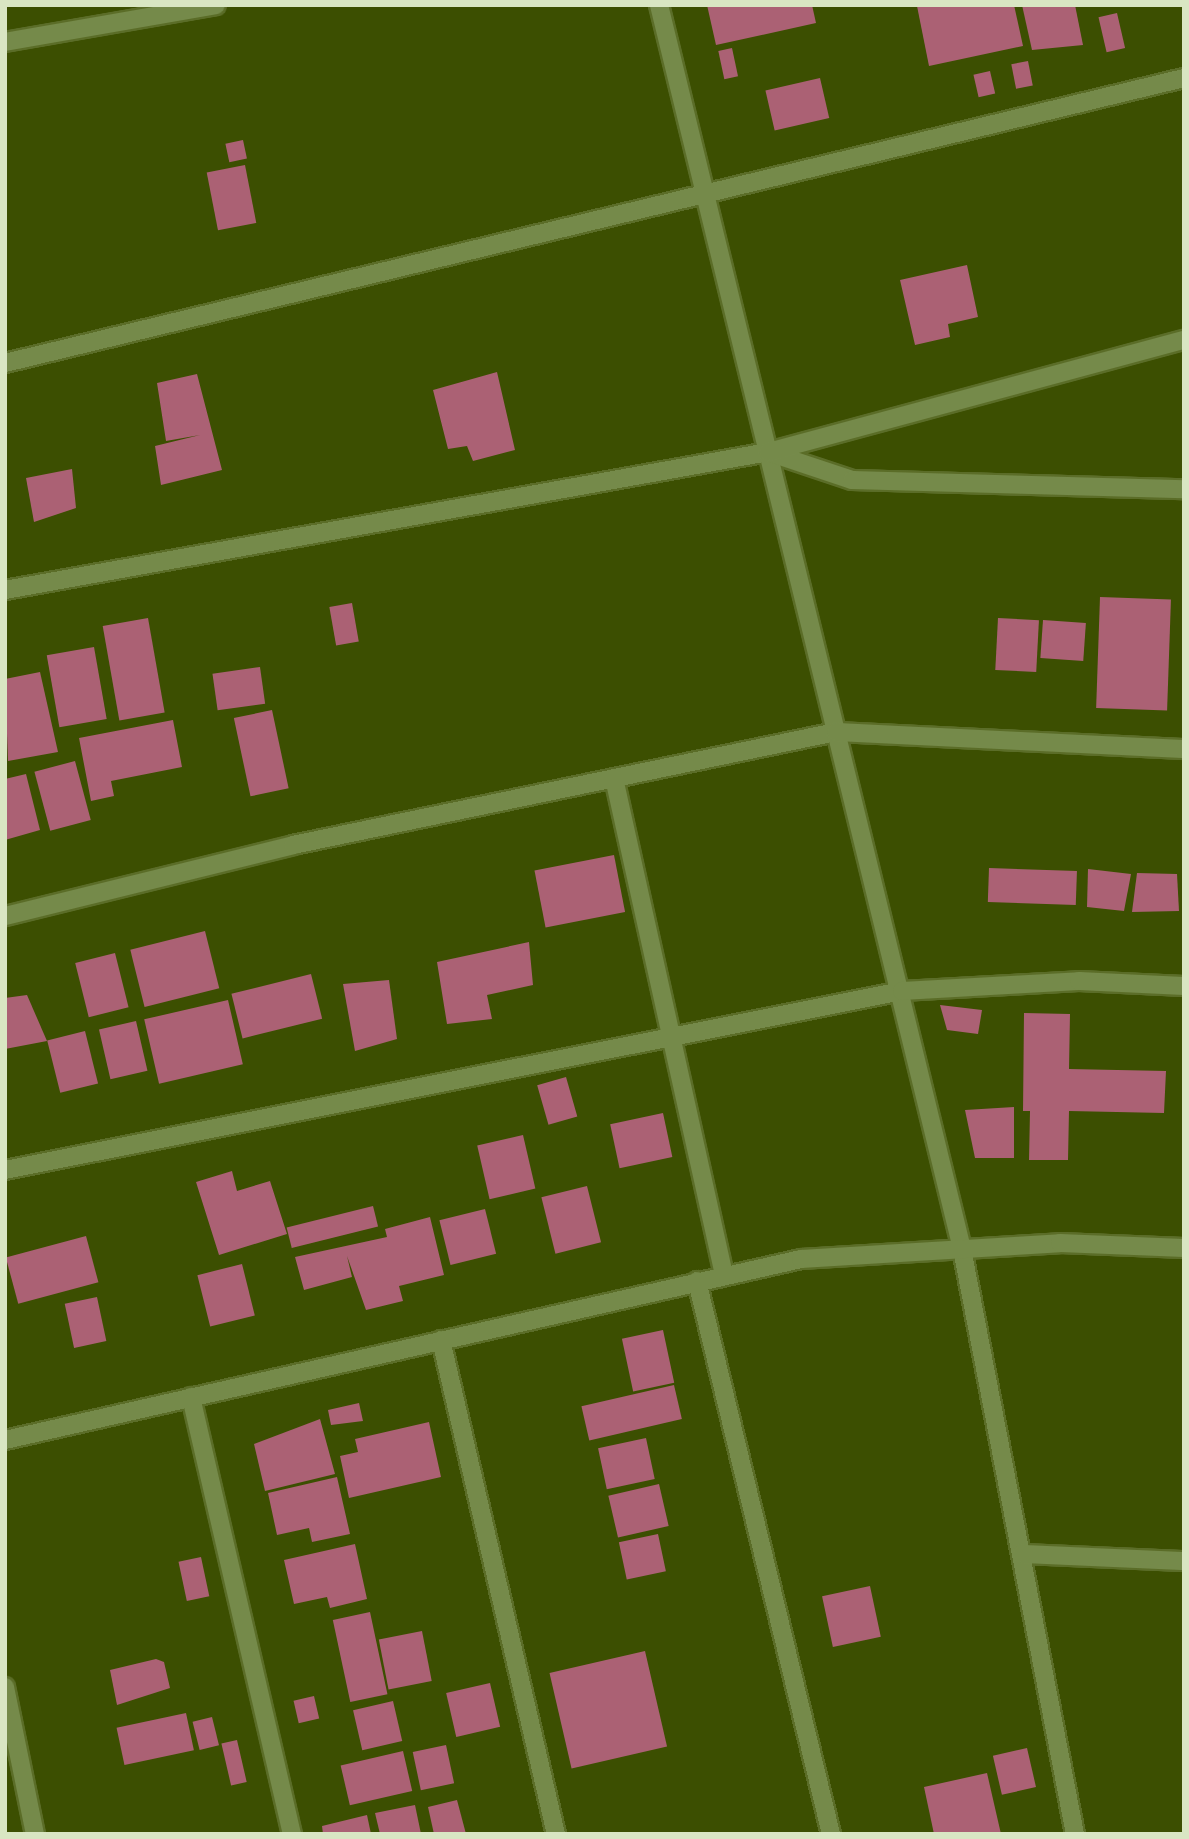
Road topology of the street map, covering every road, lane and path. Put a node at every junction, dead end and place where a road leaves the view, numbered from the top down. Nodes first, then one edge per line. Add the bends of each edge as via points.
1 (216, 5) edge
2 (659, 5) edge
3 (5, 42) edge
4 (1184, 78) edge
5 (706, 194) junction
6 (1184, 340) edge
7 (5, 363) edge
8 (768, 452) junction
9 (1184, 489) edge
10 (5, 590) edge
11 (836, 732) junction
12 (1184, 749) edge
13 (614, 778) junction
14 (5, 916) edge
15 (1184, 986) edge
16 (902, 991) junction
17 (667, 1037) junction
18 (5, 1170) edge
19 (1184, 1248) edge
20 (962, 1249) junction
21 (724, 1275) junction
22 (697, 1281) junction
23 (441, 1340) junction
24 (191, 1397) junction
25 (5, 1440) edge
26 (1022, 1554) junction
27 (1184, 1561) edge
28 (5, 1687) edge
29 (35, 1834) edge
30 (292, 1834) edge
31 (556, 1834) edge
32 (831, 1834) edge
33 (1075, 1834) edge

1 - 3 street
2 - 5 street
4 - 5 street
5 - 7 street
5 - 8 street
6 - 8 street
8 - 9 street via 852,480
8 - 10 street
8 - 11 street
11 - 12 street
11 - 13 street
11 - 16 street
13 - 14 street via 293,845
13 - 17 street
15 - 16 street via 1079,981
16 - 17 street
16 - 20 street
17 - 18 street
17 - 21 street
19 - 20 street via 1060,1243
20 - 21 street via 801,1259
20 - 26 street
21 - 22 street
22 - 23 street
22 - 32 street
23 - 24 street
23 - 31 street
24 - 25 street
24 - 30 street
26 - 27 street
26 - 33 street
28 - 29 street

